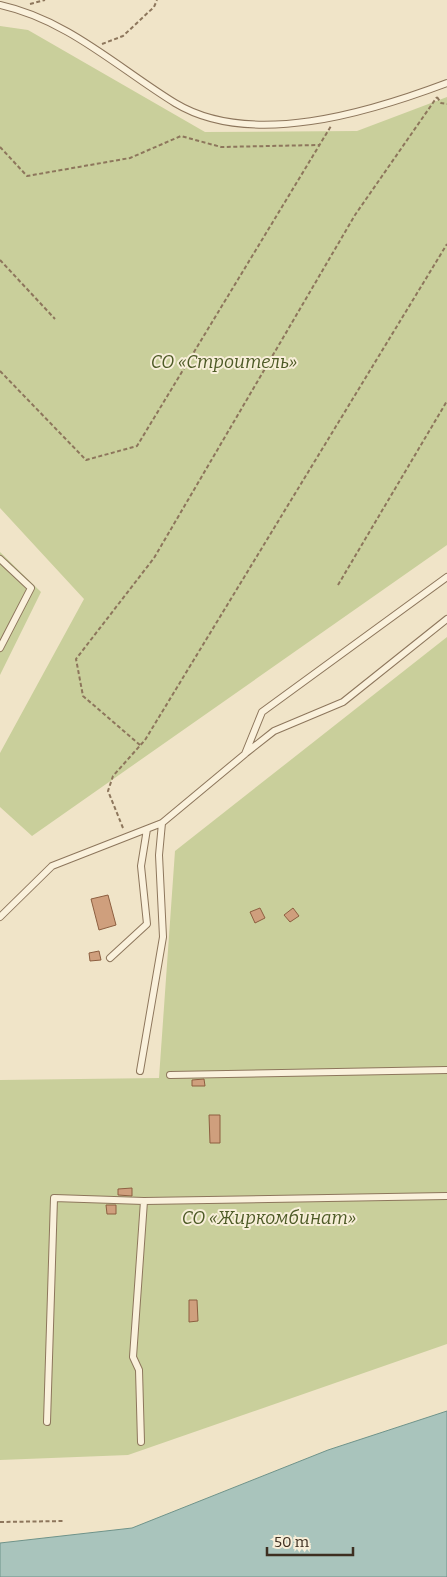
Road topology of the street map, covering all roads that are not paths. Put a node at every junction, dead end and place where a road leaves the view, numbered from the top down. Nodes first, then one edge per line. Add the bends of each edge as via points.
1 (0, 5) edge
2 (447, 83) edge
3 (0, 559) edge
4 (447, 577) edge
5 (447, 619) edge
6 (0, 648) edge
7 (245, 754) junction
8 (162, 823) junction
9 (147, 829) junction
10 (0, 916) edge
11 (110, 958) dead end
12 (447, 1070) edge
13 (140, 1071) dead end
14 (170, 1075) dead end
15 (447, 1196) edge
16 (144, 1201) junction
17 (47, 1422) dead end
18 (141, 1442) dead end

1 - 2 lane via 60,27 176,104 225,122 253,125 336,118
3 - 6 lane via 31,588
4 - 7 lane via 262,712
5 - 7 lane via 343,702 274,731
7 - 8 lane
8 - 9 lane
8 - 13 lane via 159,855 163,938
9 - 10 lane via 52,866
9 - 11 lane via 141,866 147,924
12 - 14 lane
15 - 16 lane
16 - 17 lane via 54,1198
16 - 18 lane via 133,1357 139,1370

